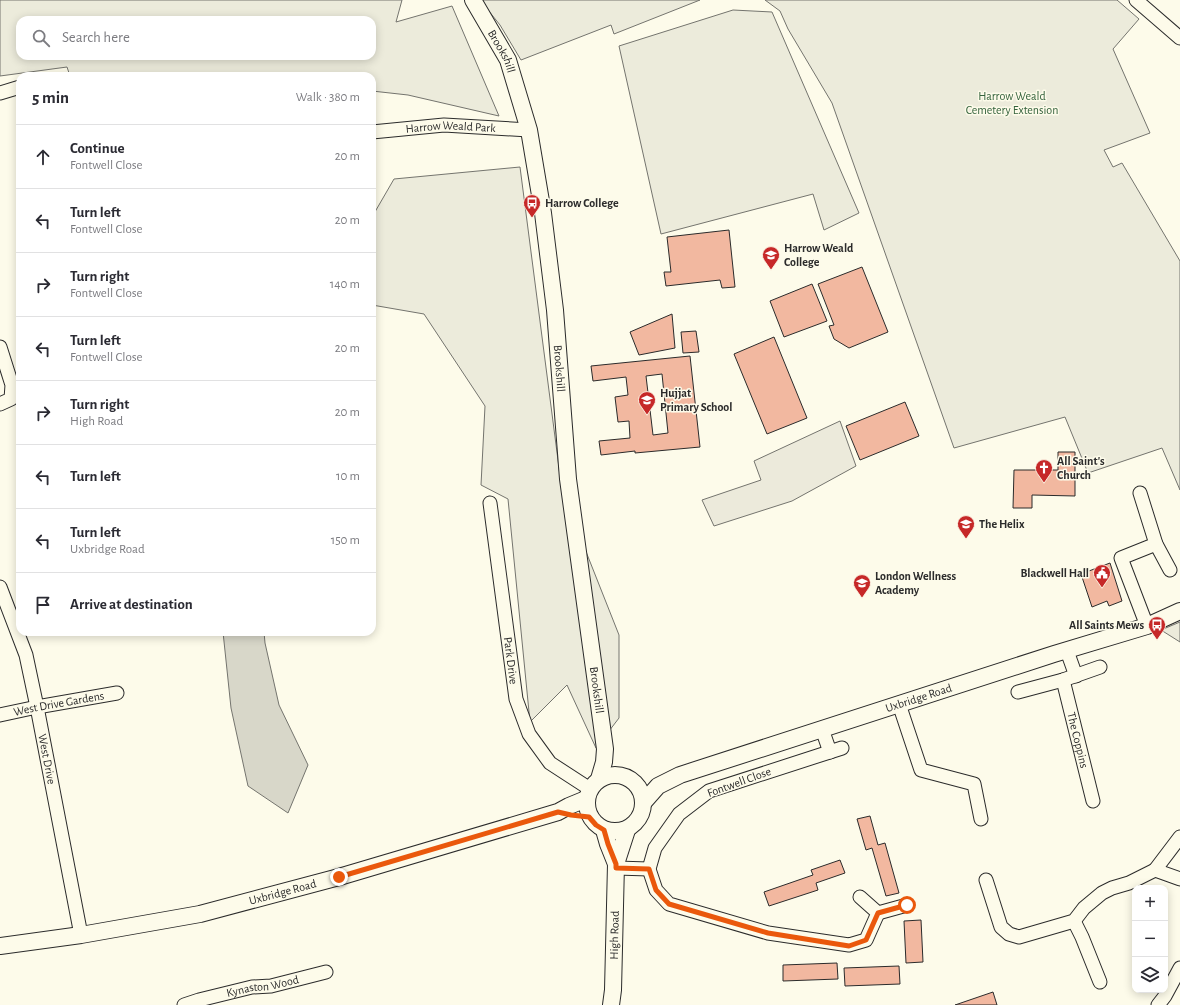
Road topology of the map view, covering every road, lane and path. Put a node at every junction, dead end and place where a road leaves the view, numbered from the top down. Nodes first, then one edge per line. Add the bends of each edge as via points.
1 (473, 0) edge
2 (1136, 0) edge
3 (1180, 38) edge
4 (16, 88) edge
5 (0, 93) edge
6 (529, 130) junction
7 (376, 132) edge
8 (0, 348) edge
9 (10, 402) edge
10 (1140, 493) dead end
11 (490, 503) dead end
12 (1156, 544) junction
13 (1170, 570) dead end
14 (0, 587) edge
15 (1180, 611) edge
16 (1147, 626) junction
17 (16, 629) edge
18 (19, 636) edge
19 (1067, 650) junction
20 (1100, 667) dead end
21 (1069, 678) junction
22 (1018, 692) dead end
23 (117, 693) dead end
24 (899, 704) junction
25 (37, 707) junction
26 (0, 715) edge
27 (822, 729) junction
28 (842, 748) dead end
29 (605, 749) junction
30 (830, 752) junction
31 (618, 775) junction
32 (636, 784) junction
33 (658, 786) junction
34 (592, 789) junction
35 (1093, 801) dead end
36 (643, 802) junction
37 (558, 812) junction
38 (589, 817) junction
39 (980, 819) dead end
40 (604, 830) junction
41 (627, 830) junction
42 (1180, 837) edge
43 (616, 866) junction
44 (649, 869) junction
45 (1155, 870) junction
46 (1180, 879) edge
47 (986, 880) dead end
48 (860, 897) dead end
49 (907, 905) dead end
50 (878, 913) junction
51 (1074, 921) junction
52 (81, 935) junction
53 (0, 946) edge
54 (1180, 968) edge
55 (326, 972) dead end
56 (1100, 982) dead end
57 (199, 1002) edge
58 (1165, 1002) edge
59 (184, 1005) edge
60 (611, 1005) edge

1 - 6 main road, Brookshill via 508,60
2 - 3 street
4 - 5 street
6 - 7 street, Harrow Weald Park via 444,126
6 - 29 main road, Brookshill via 546,234 555,310 568,479
8 - 9 street via 12,385
10 - 12 street
11 - 34 street, Park Drive via 516,699 529,734 550,763
12 - 13 street
12 - 16 street via 1121,558
14 - 17 street, West Drive
15 - 16 main road, Uxbridge Road
16 - 19 main road, Uxbridge Road
18 - 25 street, West Drive via 26,655
19 - 21 street, The Coppins
19 - 24 main road, Uxbridge Road
20 - 21 street
21 - 22 street
21 - 35 street, The Coppins
23 - 25 street, West Drive Gardens
24 - 27 main road, Uxbridge Road
24 - 39 street via 921,770 974,784
25 - 26 street, West Drive Gardens
25 - 52 street, West Drive
27 - 30 street
27 - 33 main road, Uxbridge Road via 703,767
28 - 30 street, Fontwell Close
29 - 31 main road, Brookshill via 609,762
29 - 34 main road, Brookshill via 604,762
30 - 44 street, Fontwell Close via 709,791 679,814 655,848
31 - 32 main road
31 - 34 main road via 608,775
32 - 33 main road
32 - 36 main road
33 - 36 main road, Uxbridge Road
34 - 37 main road, Uxbridge Road
34 - 38 main road via 586,808
36 - 41 main road via 641,816
37 - 38 main road, Uxbridge Road
37 - 52 main road, Uxbridge Road via 339,877 200,914
38 - 40 main road
40 - 41 main road
40 - 43 main road, High Road
41 - 43 main road, High Road
42 - 45 street
43 - 44 street
43 - 60 main road, High Road
44 - 50 street via 656,890 669,904 768,933 849,946 866,940
45 - 46 street
45 - 51 street via 1102,893 1084,908
47 - 51 street via 1002,927 1009,934 1019,937
48 - 50 street
49 - 50 street
51 - 56 street
52 - 53 main road, Uxbridge Road
54 - 58 street
55 - 57 street, Kynaston Wood via 271,986 252,987
57 - 59 street, Kynaston Wood

